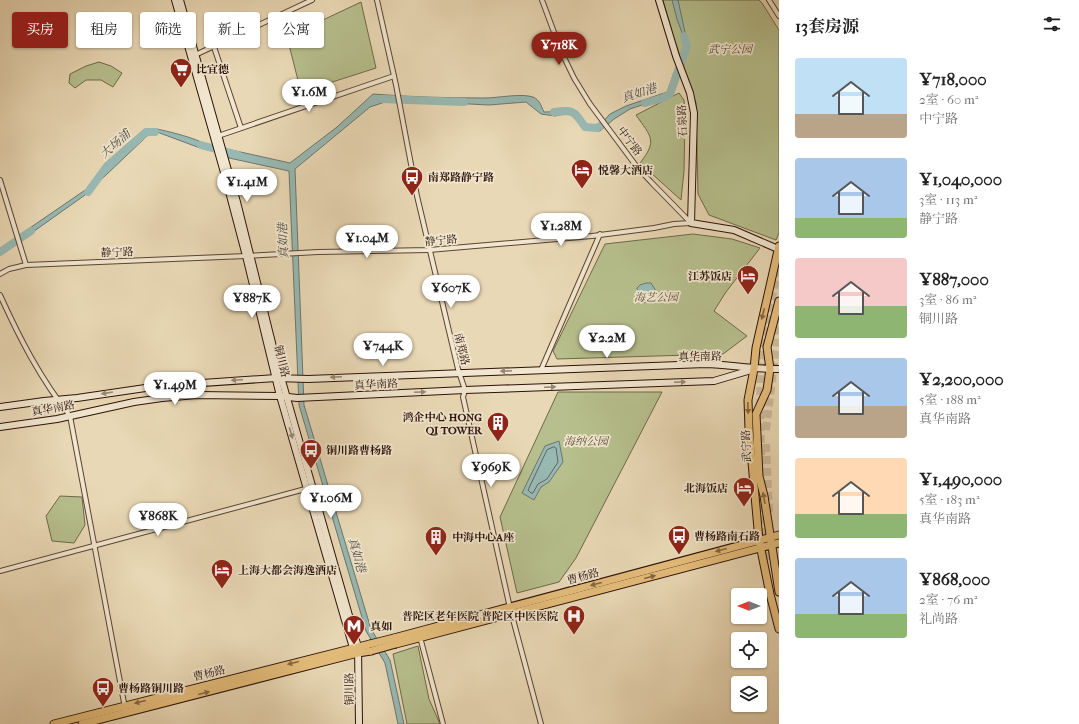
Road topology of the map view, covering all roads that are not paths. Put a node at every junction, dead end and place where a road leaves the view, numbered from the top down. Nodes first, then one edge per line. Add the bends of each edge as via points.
1 (175, 0) edge
2 (180, 0) edge
3 (312, 0) edge
4 (377, 0) edge
5 (542, 0) edge
6 (659, 0) edge
7 (769, 0) edge
8 (779, 16) edge
9 (260, 25) edge
10 (212, 48) edge
11 (214, 48) edge
12 (193, 56) junction
13 (394, 76) junction
14 (241, 128) junction
15 (218, 136) junction
16 (218, 144) junction
17 (0, 180) edge
18 (691, 223) junction
19 (600, 234) junction
20 (778, 247) edge
21 (429, 250) junction
22 (248, 256) junction
23 (26, 265) junction
24 (0, 274) edge
25 (0, 295) edge
26 (779, 301) edge
27 (754, 369) junction
28 (770, 369) junction
29 (779, 369) edge
30 (541, 370) junction
31 (459, 373) junction
32 (278, 378) junction
33 (465, 390) junction
34 (280, 396) junction
35 (287, 396) junction
36 (57, 400) junction
37 (0, 407) edge
38 (70, 416) junction
39 (0, 427) edge
40 (310, 488) junction
41 (779, 534) edge
42 (770, 537) junction
43 (759, 543) junction
44 (779, 543) edge
45 (771, 545) junction
46 (94, 546) junction
47 (0, 571) edge
48 (779, 592) edge
49 (510, 610) junction
50 (779, 628) edge
51 (419, 635) junction
52 (356, 649) junction
53 (125, 709) junction
54 (54, 724) edge
55 (82, 724) edge
56 (360, 724) edge
57 (443, 724) edge
58 (541, 724) edge

1 - 12 main road, 铜川路
2 - 12 main road, 铜川路
3 - 9 street
4 - 13 street, 南郑路
5 - 18 street, 中宁路 via 561,51 590,104 646,177
6 - 18 main road, 石泉路 via 690,93 694,113
7 - 8 street
10 - 12 street
11 - 14 street
12 - 15 main road, 铜川路
12 - 16 main road, 铜川路
13 - 14 street
13 - 21 street, 南郑路
14 - 15 street
15 - 16 main road, 铜川路
16 - 22 main road, 铜川路
17 - 23 street
18 - 19 street, 静宁路
18 - 20 main road via 734,230
19 - 21 street, 静宁路
19 - 30 street
20 -> 27 main road, 武宁路 via 756,348
21 - 22 street, 静宁路
21 - 31 street, 南郑路
22 - 23 street, 静宁路
22 - 32 main road, 铜川路
23 - 24 street, 静宁路
25 - 36 street via 44,382
26 - 28 main road, 武宁路 via 767,347
27 - 28 main road, 真华南路
27 - 30 main road, 真华南路 via 705,364
33 -> 27 main road, 真华南路 via 714,381
27 -> 43 main road, 武宁路 via 748,400
28 - 29 main road, 真华南路
42 -> 28 main road, 武宁路 via 759,476 756,414 767,390
30 -> 31 main road, 真华南路
31 -> 32 main road, 真华南路
31 - 33 street, 南郑路
32 - 34 main road, 铜川路
32 - 35 main road, 铜川路
32 -> 36 main road, 真华南路 via 159,386
35 -> 33 main road, 真华南路 via 311,398
33 - 49 street, 南郑路 via 463,397
34 - 35 main road, 真华南路
34 - 38 main road, 真华南路 via 197,395 162,398
34 -> 40 main road, 铜川路
35 - 40 main road, 铜川路
36 - 37 main road, 真华南路
36 - 38 street
38 - 39 main road, 真华南路
38 - 46 street
40 - 46 street
40 - 52 main road, 铜川路
41 - 42 main road, 曹杨路
42 - 43 main road, 曹杨路
42 - 45 main road, 武宁路
43 - 45 main road, 曹杨路
43 - 49 main road, 曹杨路 via 571,598
43 - 50 main road, 武宁路
44 - 45 main road, 曹杨路
45 - 48 main road, 武宁路
46 - 47 street
46 - 53 street
49 - 51 main road, 曹杨路
49 - 58 street, 南郑路
51 - 52 main road, 曹杨路, bridge via 371,648
51 - 57 street
52 - 53 main road, 曹杨路
52 - 56 main road, 铜川路
53 - 54 main road, 曹杨路
53 - 55 main road, 曹杨路

